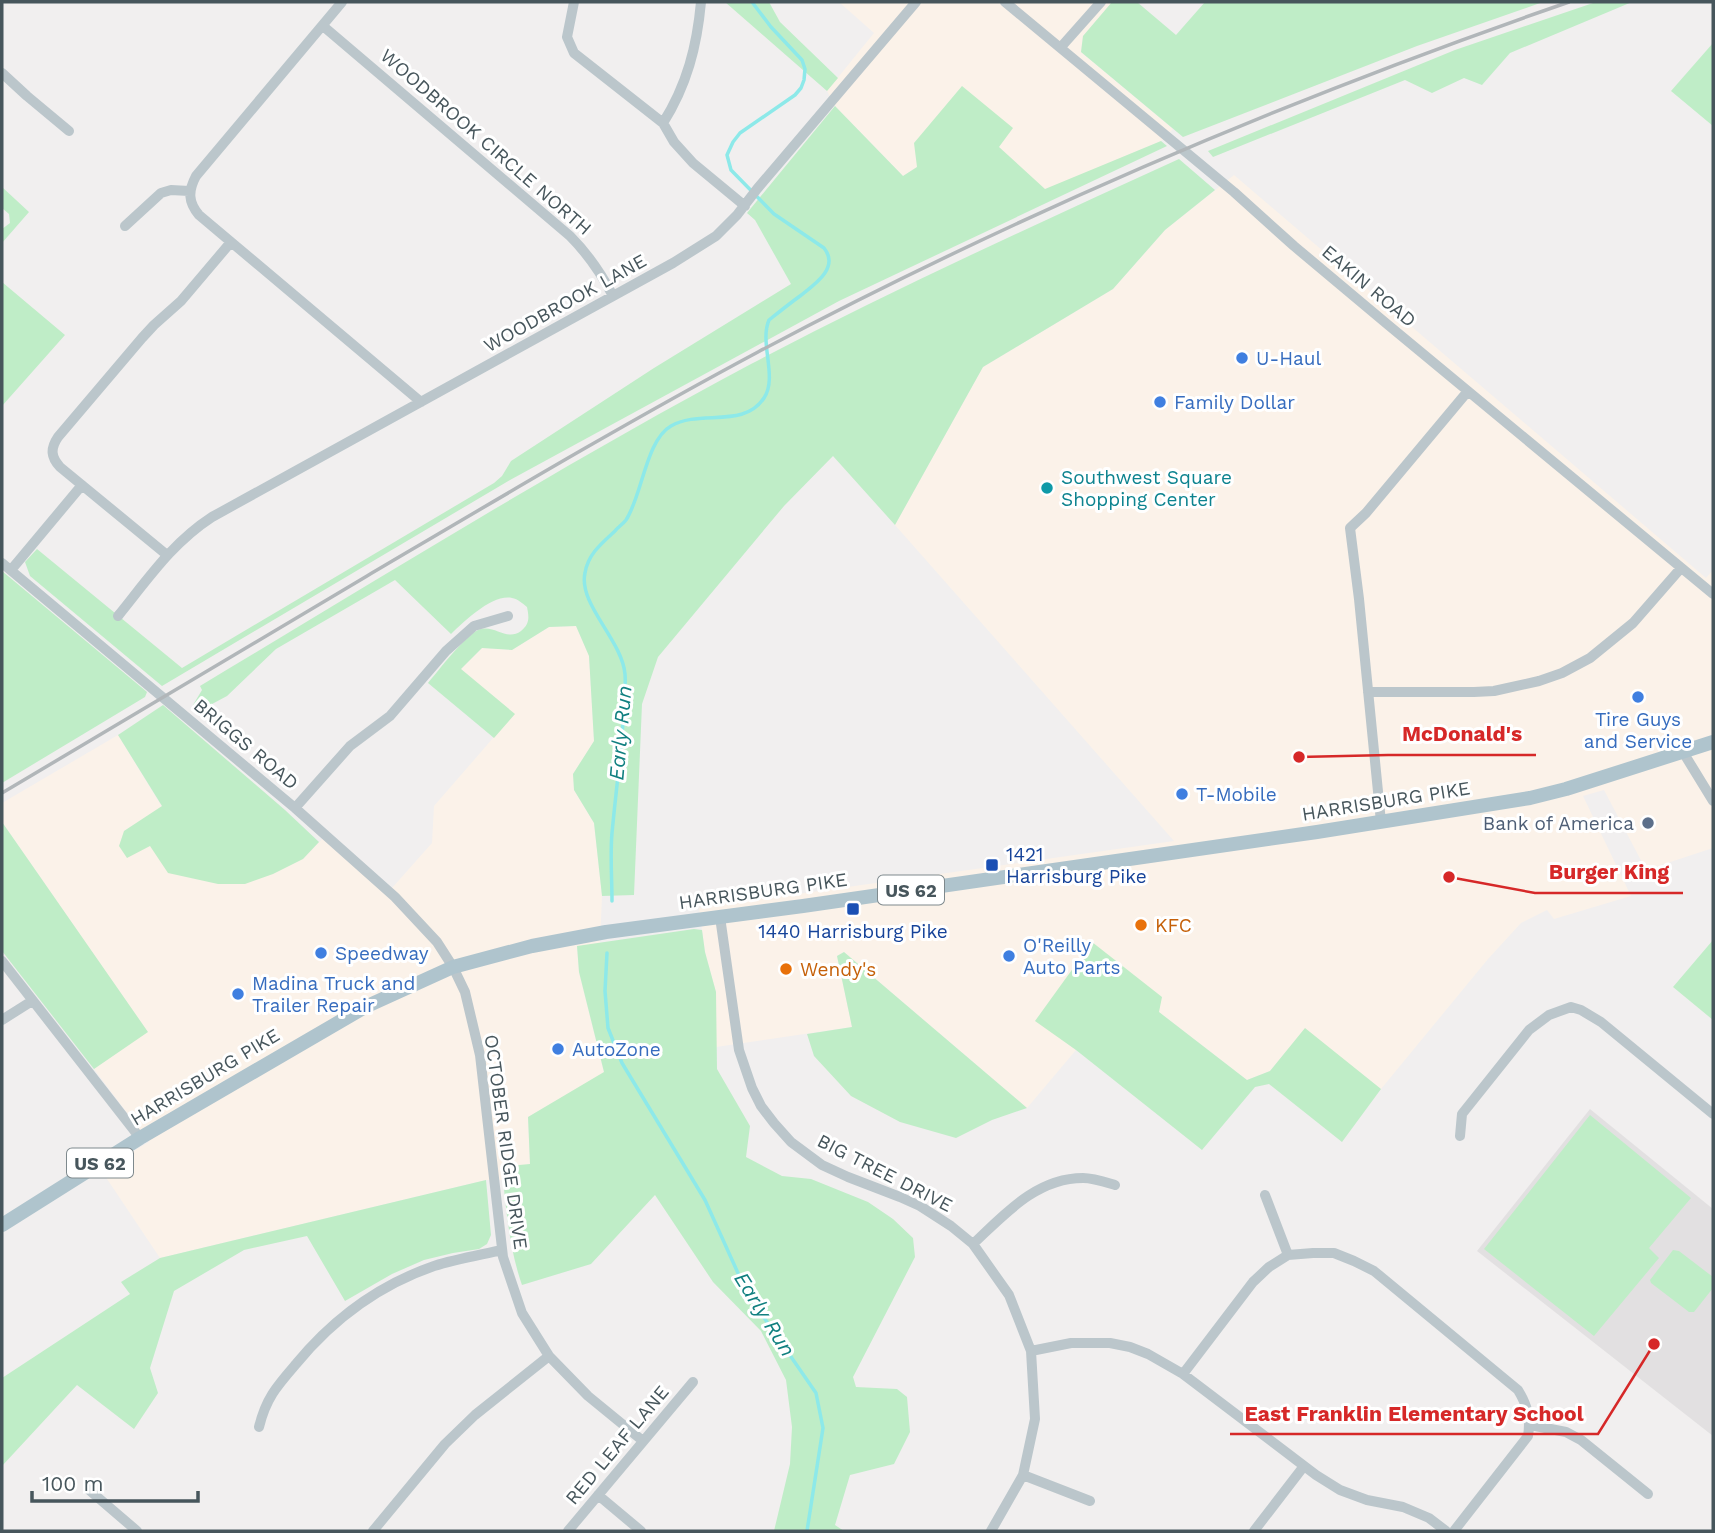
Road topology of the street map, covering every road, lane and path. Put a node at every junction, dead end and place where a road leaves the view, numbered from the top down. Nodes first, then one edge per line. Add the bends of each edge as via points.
1 (342, 2) edge
2 (574, 2) edge
3 (701, 2) edge
4 (916, 2) edge
5 (1005, 2) edge
6 (1101, 2) edge
7 (323, 26) junction
8 (1062, 47) junction
9 (2, 73) edge
10 (663, 123) junction
11 (69, 131) dead end
12 (190, 191) junction
13 (751, 197) junction
14 (125, 226) dead end
15 (231, 242) junction
16 (613, 296) junction
17 (1468, 391) junction
18 (421, 402) junction
19 (82, 485) junction
20 (167, 555) junction
21 (6, 567) edge
22 (1681, 568) junction
23 (1713, 594) edge
24 (118, 616) dead end
25 (508, 616) dead end
26 (1368, 692) junction
27 (1713, 741) edge
28 (1684, 752) junction
29 (1713, 802) edge
30 (295, 808) junction
31 (1381, 822) junction
32 (720, 917) junction
33 (2, 961) edge
34 (453, 967) junction
35 (1573, 994) dead end
36 (32, 1001) junction
37 (1576, 1009) junction
38 (2, 1020) edge
39 (1713, 1114) edge
40 (1460, 1136) dead end
41 (140, 1138) junction
42 (1115, 1185) dead end
43 (1265, 1195) dead end
44 (2, 1225) edge
45 (973, 1244) junction
46 (502, 1250) junction
47 (1287, 1255) junction
48 (1031, 1350) junction
49 (549, 1356) junction
50 (1183, 1374) junction
51 (694, 1382) dead end
52 (1530, 1425) junction
53 (259, 1427) dead end
54 (643, 1441) junction
55 (1304, 1466) junction
56 (1023, 1475) junction
57 (88, 1489) dead end
58 (1648, 1494) dead end
59 (598, 1495) junction
60 (1090, 1502) dead end
61 (137, 1531) edge
62 (373, 1531) edge
63 (568, 1531) edge
64 (641, 1531) edge
65 (991, 1531) edge
66 (1255, 1531) edge
67 (1446, 1531) edge
68 (1454, 1531) edge

1 - 7 street
2 - 10 street via 567,37 574,53
3 - 10 street via 690,69
4 - 13 street, WOODBROOK LANE
5 - 8 street, EAKIN ROAD
6 - 8 street
7 - 12 street via 196,176
7 - 16 street, WOODBROOK CIRCLE NORTH via 563,229 587,253
8 - 17 street, EAKIN ROAD
9 - 11 street
10 - 13 street via 694,163
12 - 14 street via 161,193
12 - 15 street via 199,215
13 - 16 street, WOODBROOK LANE via 716,236
15 - 18 street
15 - 19 street via 53,444 55,461
16 - 18 street, WOODBROOK LANE
17 - 22 street, EAKIN ROAD
17 - 26 street via 1350,528
18 - 20 street, WOODBROOK LANE via 212,517
19 - 20 street
19 - 21 street
20 - 24 street, WOODBROOK LANE
21 - 30 street, BRIGGS ROAD
22 - 23 street, EAKIN ROAD
22 - 26 street via 1633,623 1590,658 1562,673 1494,691
25 - 30 street via 474,626 446,651 390,716 350,746
26 - 31 street
27 - 28 main road, HARRISBURG PIKE / US 62
28 - 29 street
28 - 31 main road, HARRISBURG PIKE / US 62 via 1530,798
30 - 34 street, BRIGGS ROAD via 396,897
31 - 32 main road, HARRISBURG PIKE / US 62
32 - 34 main road, HARRISBURG PIKE / US 62 via 568,938
32 - 45 street, BIG TREE DRIVE via 739,1050 752,1088 774,1123 822,1165 920,1206
33 - 36 street
34 - 41 main road, HARRISBURG PIKE / US 62 via 365,1007
34 - 46 street, OCTOBER RIDGE DRIVE via 465,992 480,1055
35 - 37 street
36 - 38 street
36 - 41 street
37 - 39 street via 1601,1022
37 - 40 street via 1549,1014 1529,1030 1462,1114
41 - 44 main road, HARRISBURG PIKE / US 62
42 - 45 street via 1077,1178 1033,1192
43 - 47 street
45 - 48 street, BIG TREE DRIVE via 1009,1295
46 - 49 street, OCTOBER RIDGE DRIVE via 522,1313
46 - 53 street via 435,1266 358,1305 308,1349 276,1387
47 - 50 street via 1253,1282
47 - 52 street via 1334,1253 1374,1271 1518,1390
48 - 50 street via 1110,1343 1148,1354
48 - 56 street, BIG TREE DRIVE via 1035,1419
49 - 54 street, OCTOBER RIDGE DRIVE via 588,1396
49 - 62 street via 445,1444
50 - 55 street
51 - 54 street, RED LEAF LANE
52 - 58 street via 1581,1440
52 - 68 street via 1528,1436
54 - 59 street, RED LEAF LANE
55 - 66 street
55 - 67 street via 1340,1490 1404,1507
56 - 60 street
56 - 65 street, BIG TREE DRIVE
57 - 61 street
59 - 63 street, RED LEAF LANE
59 - 64 street

